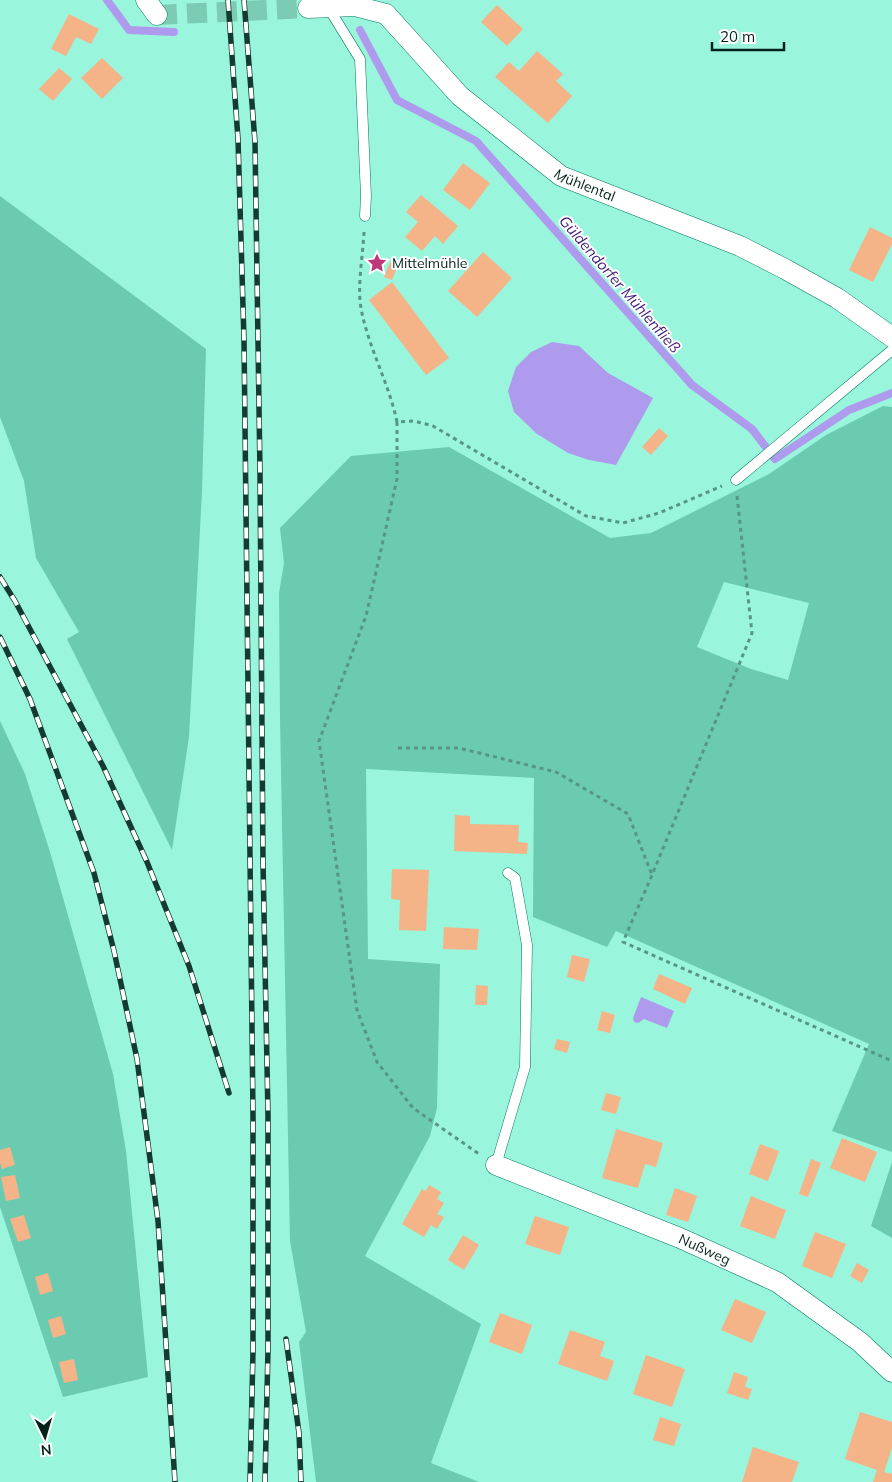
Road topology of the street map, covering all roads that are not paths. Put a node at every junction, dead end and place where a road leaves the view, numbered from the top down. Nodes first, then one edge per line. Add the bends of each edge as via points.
1 (328, 7) junction
2 (308, 8) tunnel mouth
3 (365, 216) road end
4 (892, 337) edge
5 (892, 350) edge
6 (736, 480) road end
7 (508, 873) dead end
8 (496, 1165) joint
9 (892, 1372) edge

1 - 2 street, Mühlental
1 - 3 lane via 360,59
1 - 4 street, Mühlental via 355,6 386,14 460,96 561,176 740,246 786,268 837,298
5 - 6 lane
7 - 8 lane via 515,878 527,945 525,1067
8 - 9 street, Nußweg via 680,1238 778,1282 860,1342

